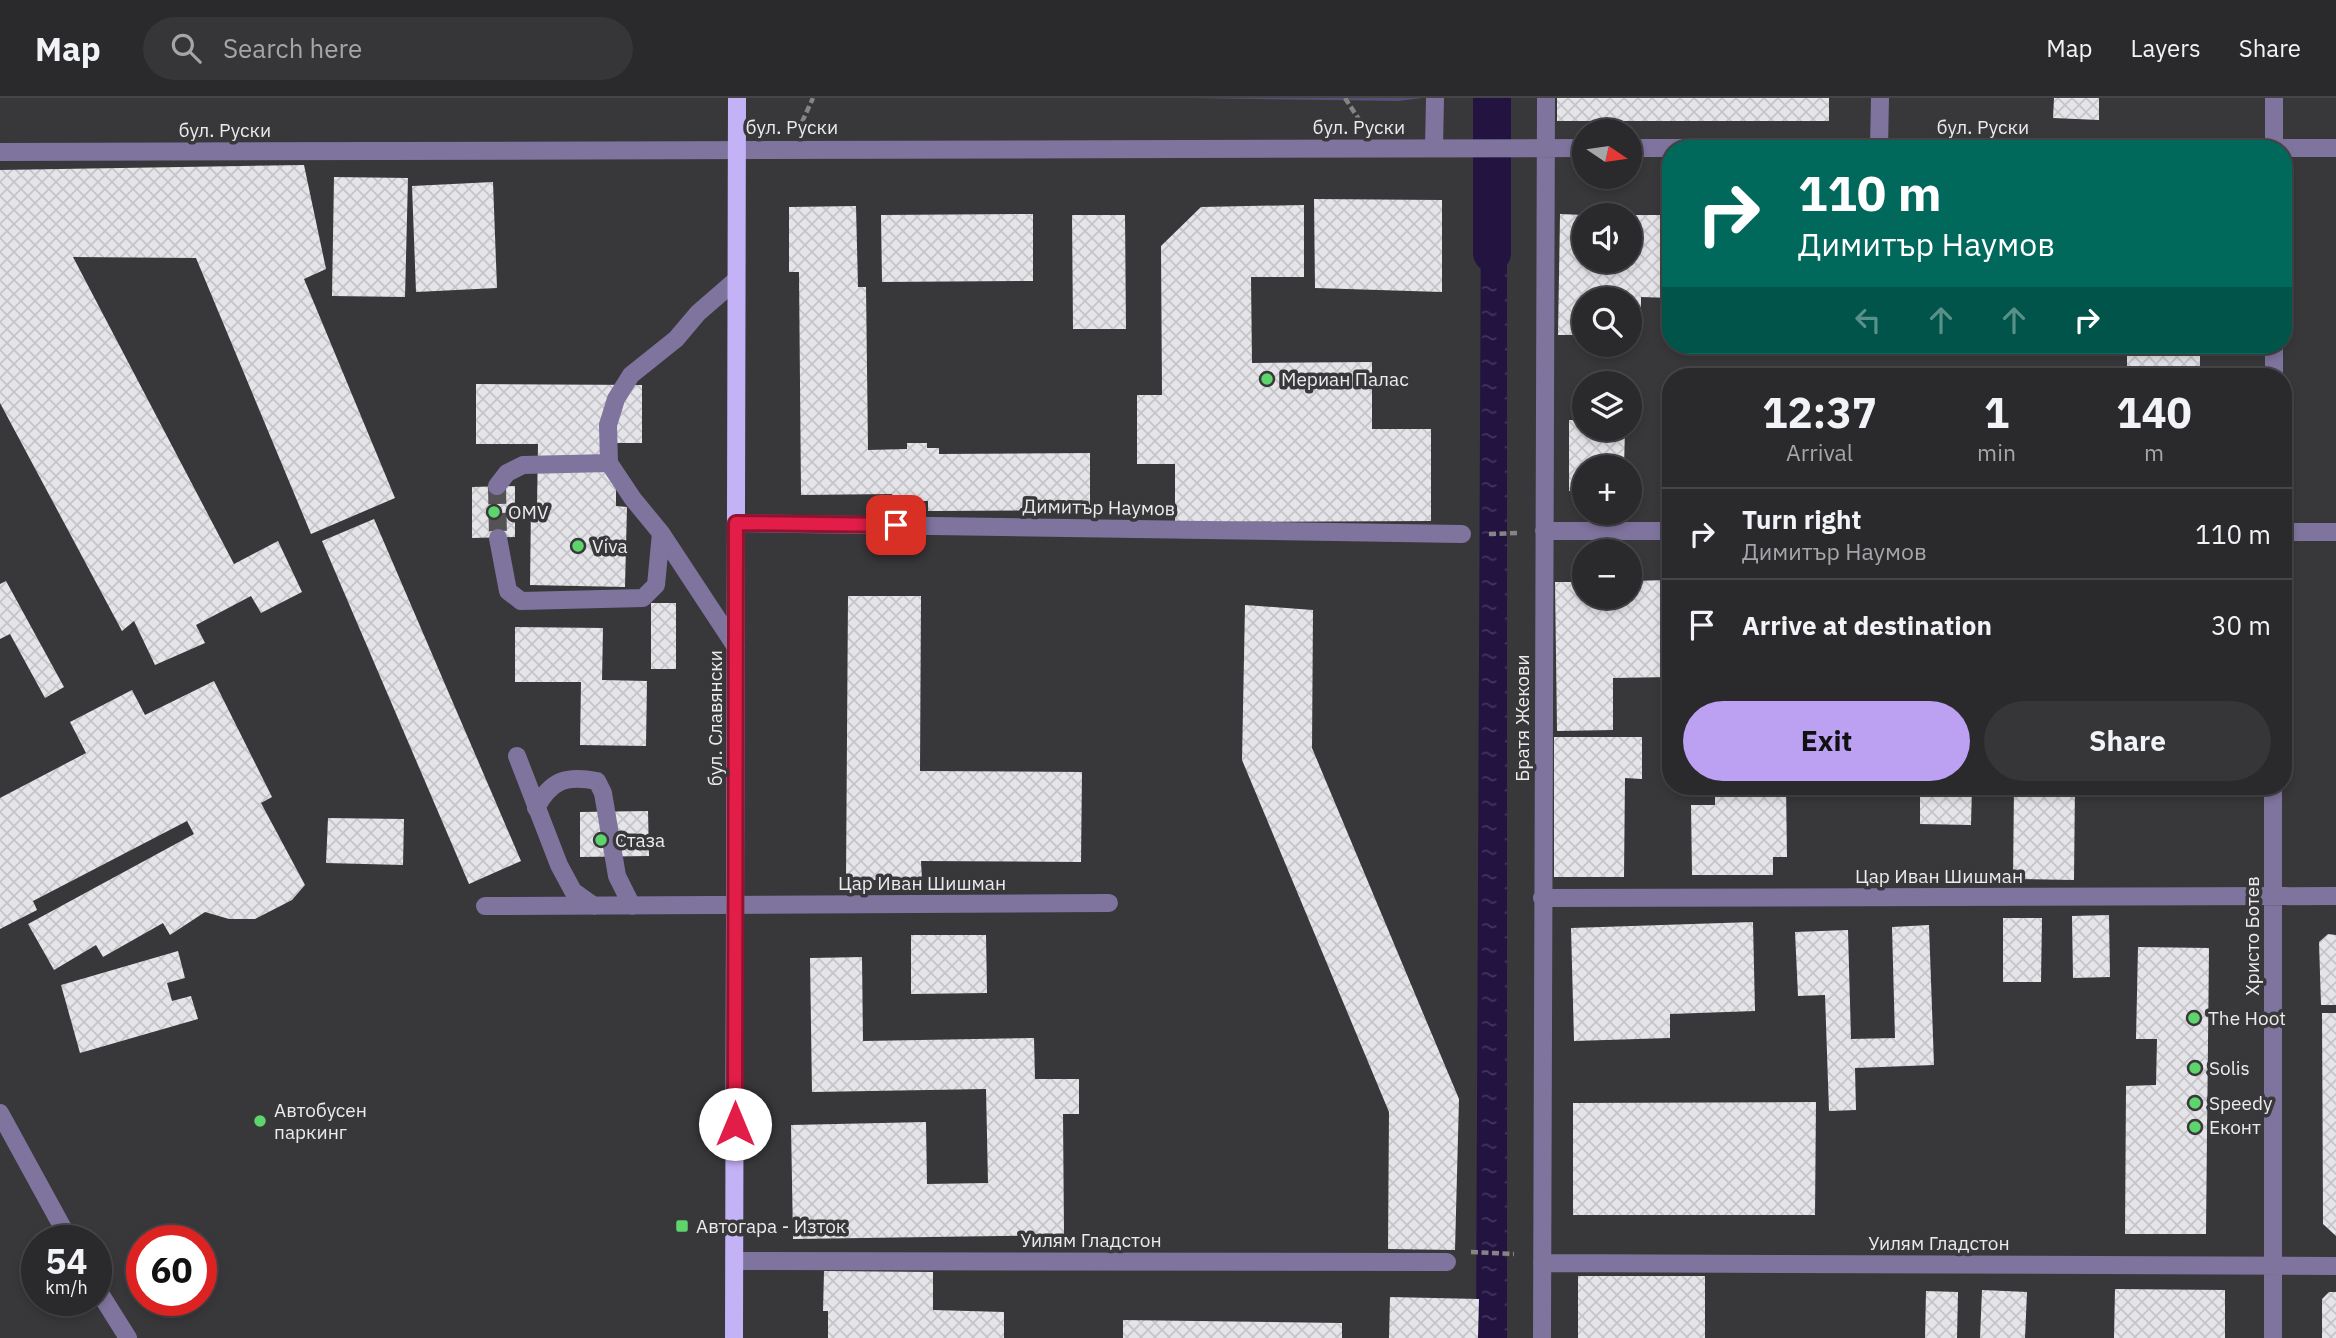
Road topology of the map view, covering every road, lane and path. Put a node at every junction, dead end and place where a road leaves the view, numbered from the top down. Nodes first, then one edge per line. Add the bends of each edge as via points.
1 (737, 98) edge
2 (1435, 98) edge
3 (1546, 98) edge
4 (1880, 98) edge
5 (2274, 98) edge
6 (1880, 140) edge
7 (2274, 140) edge
8 (737, 148) junction
9 (1434, 148) junction
10 (1546, 148) junction
11 (1572, 148) edge
12 (1642, 148) edge
13 (1662, 148) edge
14 (2292, 148) edge
15 (2336, 148) edge
16 (0, 152) edge
17 (736, 280) junction
18 (609, 463) junction
19 (497, 486) dead end
20 (736, 523) junction
21 (1544, 531) junction
22 (1662, 531) edge
23 (2292, 532) edge
24 (2336, 532) edge
25 (662, 533) junction
26 (1462, 534) dead end
27 (498, 538) tunnel mouth
28 (736, 647) junction
29 (517, 756) dead end
30 (2273, 795) edge
31 (536, 808) junction
32 (2273, 896) junction
33 (2336, 896) edge
34 (1542, 898) junction
35 (1109, 903) dead end
36 (735, 905) junction
37 (485, 906) dead end
38 (593, 906) junction
39 (632, 906) junction
40 (0, 1113) edge
41 (61, 1225) edge
42 (1469, 1252) dead end
43 (1509, 1253) dead end
44 (735, 1261) junction
45 (1447, 1262) dead end
46 (1542, 1263) junction
47 (2274, 1266) junction
48 (2336, 1266) edge
49 (112, 1312) edge
50 (128, 1338) edge
51 (734, 1338) edge
52 (1542, 1338) edge
53 (2273, 1338) edge

1 - 8 main road, бул. Славянски
2 - 9 street
3 - 10 street, Братя Жекови
4 - 6 street
5 - 7 street
8 - 9 street, бул. Руски
8 - 16 street, бул. Руски
8 - 17 main road, бул. Славянски
9 - 10 street, бул. Руски
10 - 11 street, бул. Руски
10 - 21 street, Братя Жекови
12 - 13 street, бул. Руски
14 - 15 street, бул. Руски
17 - 18 street via 631,375 616,399 608,425
17 - 20 main road, бул. Славянски
18 - 19 street via 523,465 507,473
18 - 25 street
20 - 26 street, Димитър Наумов
20 - 28 main road, бул. Славянски
21 - 22 street
21 - 34 street, Братя Жекови
23 - 24 street
25 - 27 street via 656,585 643,598 521,601 508,591
25 - 28 street
28 - 36 main road, бул. Славянски
29 - 31 street
30 - 32 street, Христо Ботев
31 - 38 street via 573,891
31 - 39 street via 550,786 566,777 597,781 617,876
32 - 33 street, Цар Иван Шишман
32 - 34 street, Цар Иван Шишман
32 - 47 street, Христо Ботев
34 - 46 street, Братя Жекови
35 - 36 street, Цар Иван Шишман
36 - 39 street, Цар Иван Шишман
36 - 44 main road, бул. Славянски
37 - 38 street, Цар Иван Шишман
38 - 39 street, Цар Иван Шишман
40 - 41 street
42 - 43 path
44 - 45 street, Уилям Гладстон
44 - 51 main road, бул. Славянски
46 - 47 street, Уилям Гладстон
46 - 52 street, Братя Жекови
47 - 48 street, Уилям Гладстон
47 - 53 street, Христо Ботев
49 - 50 street

